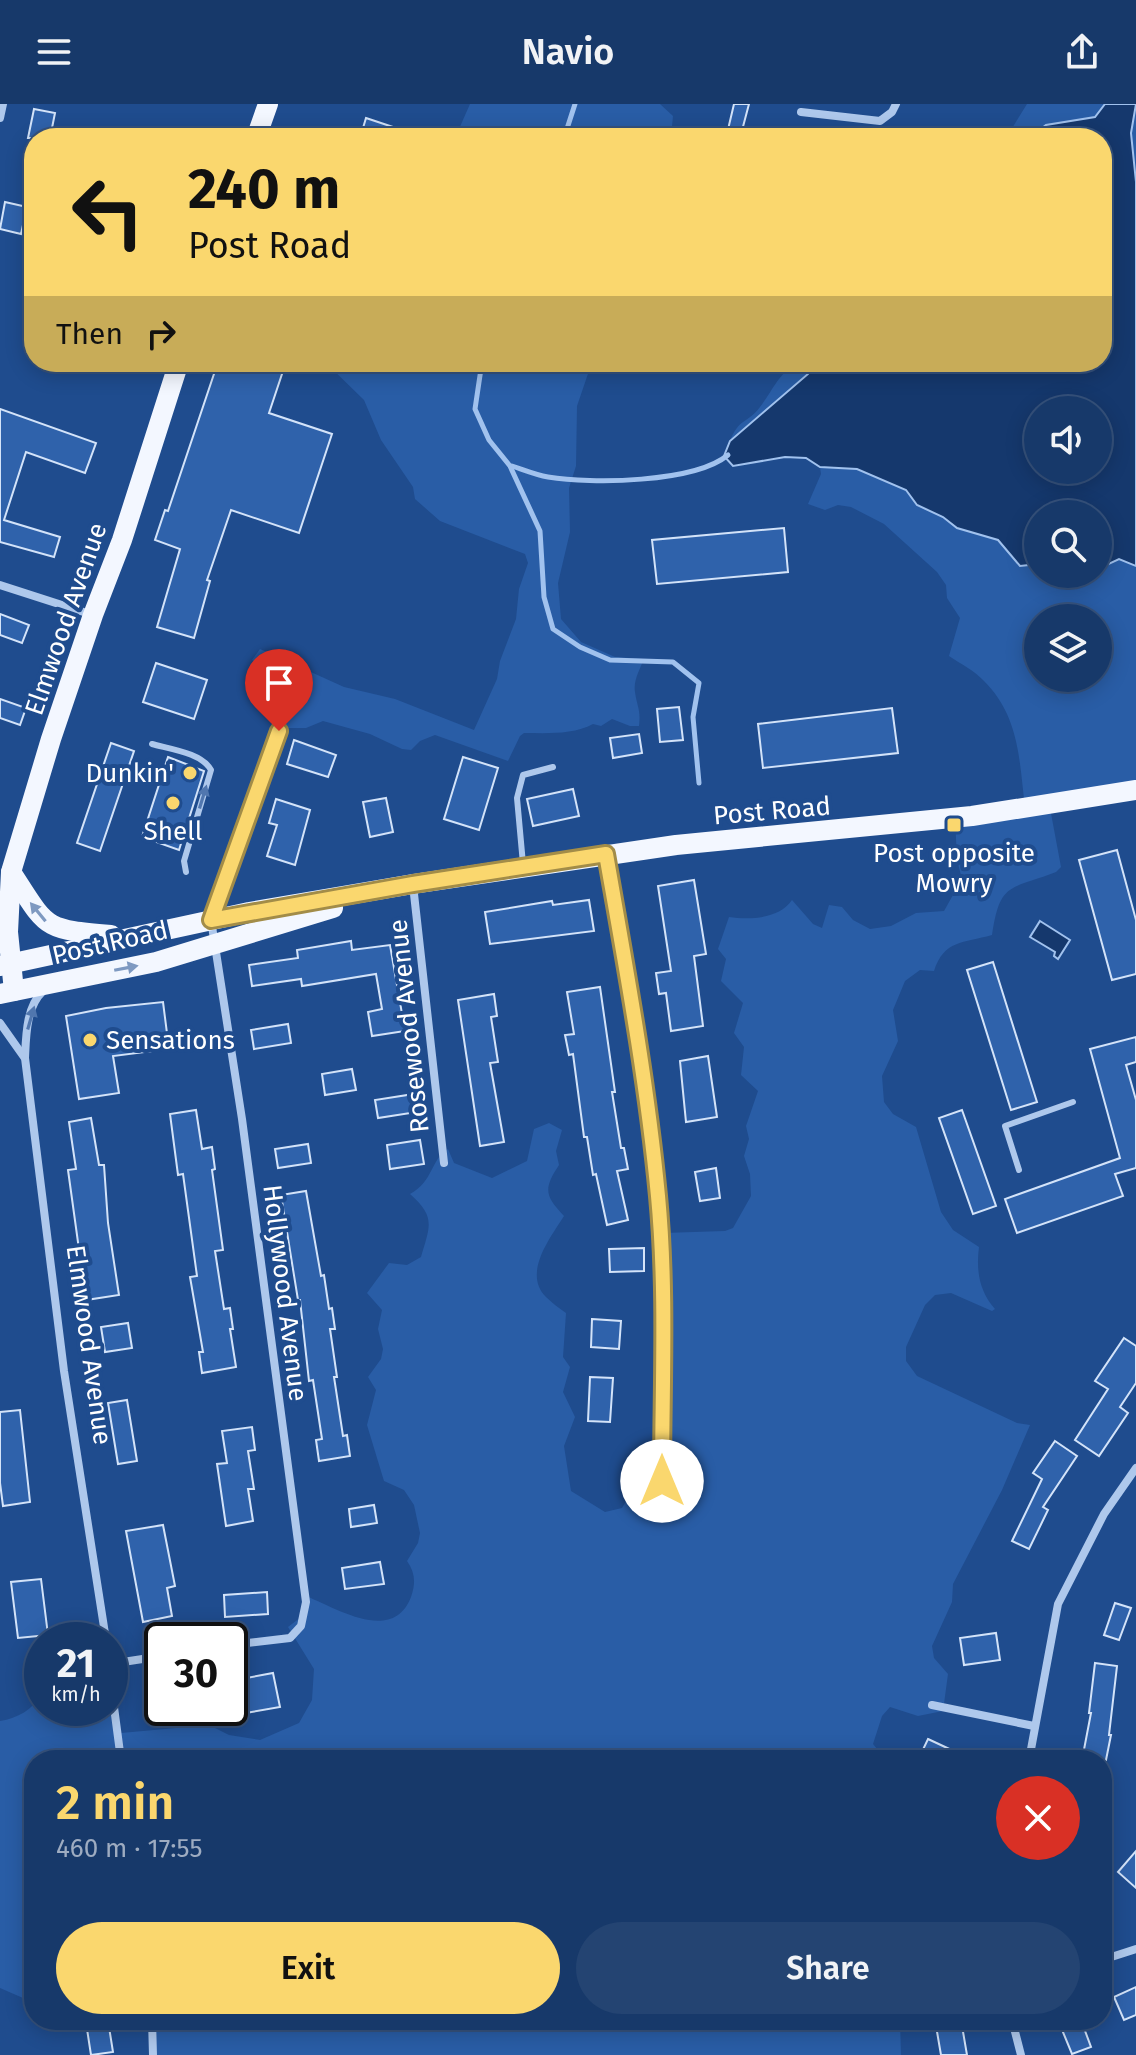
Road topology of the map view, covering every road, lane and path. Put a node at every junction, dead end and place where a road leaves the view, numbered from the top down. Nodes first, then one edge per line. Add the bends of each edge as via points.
1 (3, 104) edge
2 (268, 104) edge
3 (896, 104) edge
4 (801, 112) dead end
5 (0, 118) edge
6 (260, 128) edge
7 (176, 372) edge
8 (0, 585) edge
9 (93, 615) junction
10 (279, 731) dead end
11 (152, 744) dead end
12 (553, 767) dead end
13 (1136, 790) edge
14 (606, 854) junction
15 (523, 867) junction
16 (186, 872) dead end
17 (6, 881) edge
18 (413, 884) junction
19 (211, 920) junction
20 (134, 937) junction
21 (215, 944) junction
22 (5, 965) edge
23 (50, 983) junction
24 (7, 992) edge
25 (0, 1023) edge
26 (25, 1058) junction
27 (1073, 1102) dead end
28 (444, 1163) dead end
29 (1019, 1170) dead end
30 (1136, 1468) edge
31 (662, 1481) dead end
32 (103, 1622) edge
33 (248, 1643) edge
34 (932, 1705) dead end
35 (116, 1726) edge
36 (1034, 1726) junction
37 (120, 1750) edge
38 (1030, 1750) edge
39 (1136, 1949) edge
40 (1112, 1957) edge
41 (152, 2030) edge
42 (1015, 2030) edge
43 (153, 2055) edge
44 (1021, 2055) edge

1 - 5 street
2 - 6 main road
3 - 4 street via 880,121
7 - 9 main road, Elmwood Avenue
8 - 9 street
9 - 17 main road, Elmwood Avenue
10 - 19 street
16 -> 11 lane via 184,861 211,770 190,755
12 - 15 lane via 523,775 517,798
13 - 14 main road, Post Road via 972,816
14 - 15 main road, Post Road
14 - 31 street via 636,1024 658,1197
15 - 18 main road, Post Road
20 -> 17 main road via 53,927
17 - 22 main road, Elmwood Avenue
18 - 19 main road, Post Road
18 - 21 main road, Post Road
18 - 28 street, Rosewood Avenue
19 - 20 main road, Post Road
19 - 21 street, Hollywood Avenue
20 - 22 main road, Post Road
23 -> 21 main road, Post Road
21 - 33 street, Hollywood Avenue via 306,1602 301,1626 290,1638
22 - 24 main road, Elmwood Avenue
23 - 24 main road, Post Road
26 -> 23 street, Elmwood Avenue via 27,1025 37,996
25 - 26 street, Elmwood Avenue
26 - 32 street, Elmwood Avenue via 64,1371
27 - 29 lane via 1005,1126
30 - 36 street via 1104,1514 1058,1604
34 - 36 street
35 - 37 street
36 - 38 street
39 - 40 street
41 - 43 street
42 - 44 street

